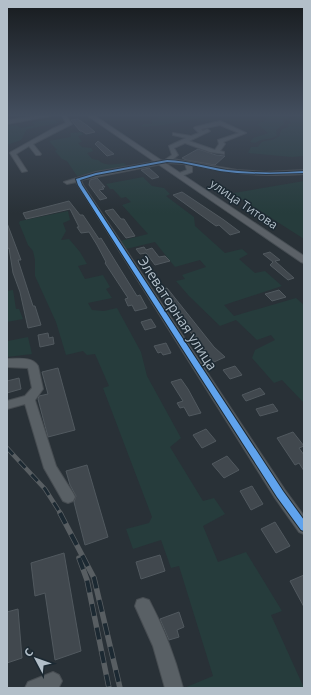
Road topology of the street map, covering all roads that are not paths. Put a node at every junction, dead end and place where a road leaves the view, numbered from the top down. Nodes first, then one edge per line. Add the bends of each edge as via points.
1 (22, 148) edge
2 (34, 148) edge
3 (143, 148) edge
4 (172, 148) edge
5 (205, 148) edge
6 (221, 148) edge
7 (38, 154) dead end
8 (210, 160) dead end
9 (163, 161) junction
10 (188, 163) junction
11 (204, 166) junction
12 (24, 171) dead end
13 (304, 172) edge
14 (179, 175) junction
15 (78, 179) junction
16 (67, 182) dead end
17 (304, 260) edge
18 (7, 363) edge
19 (29, 399) junction
20 (7, 405) edge
21 (68, 497) dead end
22 (304, 528) edge
23 (143, 606) dead end
24 (53, 681) dead end
25 (34, 688) edge
26 (174, 688) edge

1 - 12 street via 13,153
2 - 7 street
3 - 9 main road, улица Титова
4 - 9 street via 175,155
5 - 6 street via 220,152
8 - 11 street
9 - 10 street
9 - 14 main road, улица Титова
9 - 15 street
10 - 11 street
10 - 14 street via 190,171
11 - 13 street via 242,172
14 - 17 main road, улица Титова
15 - 16 street
15 - 22 street, Элеваторная улица
18 - 19 street via 28,363 33,366 38,389
19 - 20 street
19 - 21 street via 50,468
23 - 26 street via 155,625
24 - 25 street

